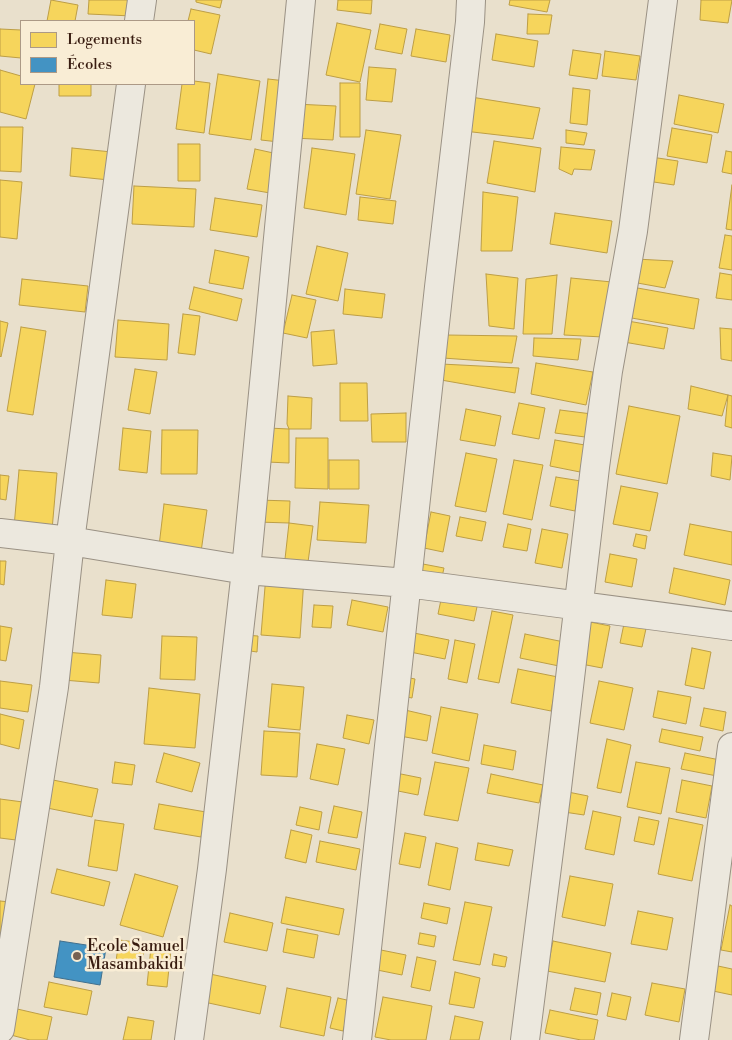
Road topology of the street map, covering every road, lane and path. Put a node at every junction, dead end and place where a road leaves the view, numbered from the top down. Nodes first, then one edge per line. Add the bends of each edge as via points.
1 (142, 0) edge
2 (301, 0) edge
3 (471, 0) edge
4 (663, 0) edge
5 (139, 20) edge
6 (131, 85) edge
7 (0, 533) edge
8 (70, 541) junction
9 (246, 570) junction
10 (407, 583) junction
11 (579, 605) junction
12 (732, 626) edge
13 (732, 747) edge
14 (0, 1029) edge
15 (189, 1040) edge
16 (357, 1040) edge
17 (525, 1040) edge
18 (694, 1040) edge

1 - 5 street
2 - 9 street
3 - 10 street
4 - 11 street via 632,231 608,371
6 - 8 street
7 - 8 street
8 - 9 street
8 - 14 street via 54,688
9 - 10 street
9 - 15 street
10 - 11 street
10 - 16 street
11 - 12 street
11 - 17 street
13 - 18 street

